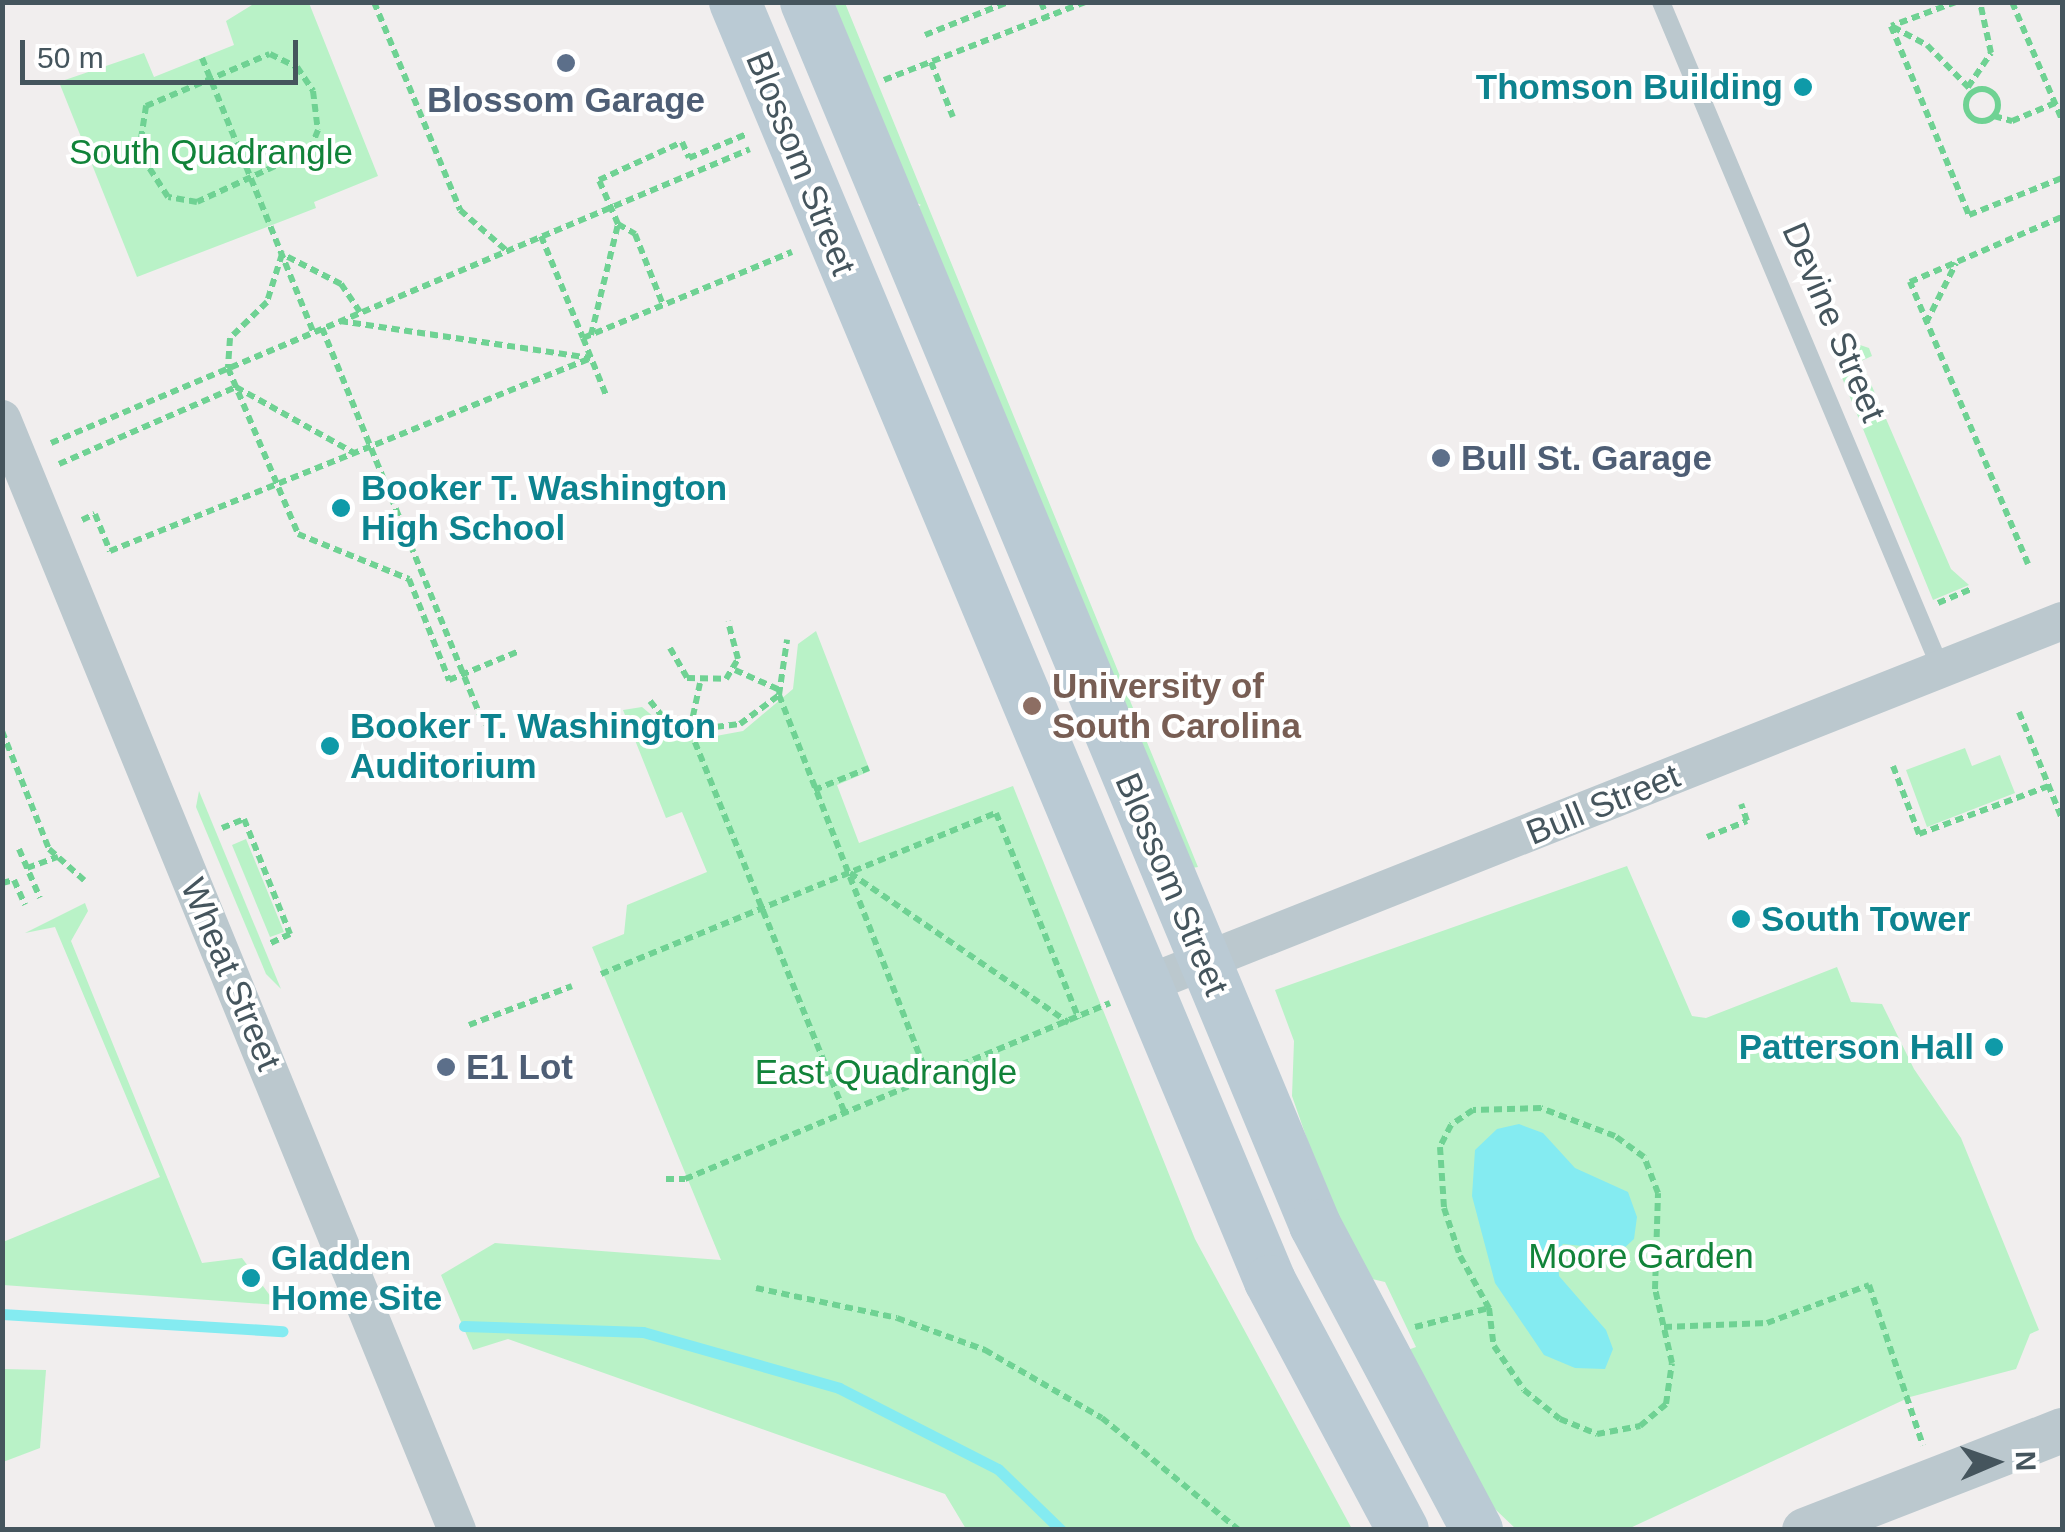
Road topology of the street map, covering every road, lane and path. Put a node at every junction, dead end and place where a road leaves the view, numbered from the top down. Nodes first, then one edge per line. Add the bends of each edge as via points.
1 (374, 2) edge
2 (734, 2) edge
3 (806, 2) edge
4 (1008, 2) edge
5 (1042, 2) edge
6 (1086, 2) edge
7 (1661, 2) edge
8 (1956, 2) edge
9 (1980, 2) edge
10 (2012, 2) edge
11 (1047, 17) junction
12 (1024, 26) dead end
13 (1892, 26) junction
14 (925, 35) dead end
15 (202, 58) dead end
16 (931, 62) dead end
17 (209, 78) junction
18 (1970, 90) junction
19 (2055, 103) junction
20 (1994, 116) junction
21 (952, 117) dead end
22 (2062, 120) edge
23 (716, 146) dead end
24 (752, 149) dead end
25 (250, 178) junction
26 (2062, 178) edge
27 (610, 209) junction
28 (2062, 217) edge
29 (618, 224) junction
30 (540, 236) junction
31 (507, 251) junction
32 (793, 252) dead end
33 (282, 254) junction
34 (1956, 262) junction
35 (663, 305) junction
36 (360, 312) junction
37 (338, 321) junction
38 (1926, 324) junction
39 (322, 328) junction
40 (313, 332) junction
41 (587, 336) junction
42 (592, 358) junction
43 (228, 368) junction
44 (236, 387) junction
45 (606, 394) dead end
46 (2, 419) edge
47 (46, 445) dead end
48 (371, 447) junction
49 (355, 454) junction
50 (56, 465) dead end
51 (276, 485) junction
52 (82, 520) dead end
53 (2028, 564) dead end
54 (1973, 588) dead end
55 (1934, 605) dead end
56 (728, 621) dead end
57 (2062, 621) edge
58 (787, 640) dead end
59 (670, 648) dead end
60 (517, 652) dead end
61 (1941, 669) junction
62 (735, 670) junction
63 (464, 674) junction
64 (700, 683) junction
65 (780, 693) junction
66 (650, 701) dead end
67 (2018, 712) dead end
68 (484, 726) dead end
69 (2, 730) edge
70 (690, 730) junction
71 (1893, 766) dead end
72 (869, 768) dead end
73 (2050, 786) junction
74 (814, 790) junction
75 (1741, 804) dead end
76 (2060, 804) edge
77 (2062, 819) edge
78 (222, 828) dead end
79 (1708, 837) dead end
80 (19, 849) dead end
81 (58, 858) junction
82 (28, 868) junction
83 (849, 873) junction
84 (84, 880) dead end
85 (2, 883) edge
86 (40, 898) dead end
87 (25, 904) dead end
88 (762, 909) junction
89 (270, 944) dead end
90 (1204, 962) junction
91 (601, 974) dead end
92 (572, 986) dead end
93 (1142, 986) junction
94 (1078, 1018) junction
95 (1069, 1022) junction
96 (469, 1025) dead end
97 (928, 1078) junction
98 (845, 1113) junction
99 (666, 1179) dead end
100 (756, 1288) dead end
101 (1490, 1308) junction
102 (1664, 1327) junction
103 (1414, 1328) dead end
104 (2062, 1430) edge
105 (1934, 1479) junction
106 (457, 1530) edge
107 (1239, 1530) edge
108 (1402, 1530) edge
109 (1477, 1530) edge
110 (1804, 1530) edge

1 - 31 path via 460,210
2 - 93 main road, Blossom Street
3 - 90 main road, Blossom Street
4 - 14 path
5 - 11 path
6 - 11 path
7 - 61 lane, Devine Street
8 - 13 path
9 - 18 path via 1991,53
10 - 19 path
11 - 12 path
13 - 18 path via 1926,45
13 - 26 path via 1969,215
15 - 17 path
16 - 21 path
17 - 25 path
17 - 25 path via 270,54 297,68 313,92 318,130 310,150
17 - 25 path via 146,106 138,127 144,165 160,189 186,203
18 - 20 path via 1993,94
18 - 20 path via 1969,115 1982,122
19 - 20 path via 2012,121
19 - 22 path
23 - 27 path via 689,158 682,142 599,180
24 - 27 path
25 - 33 path
27 - 29 path
27 - 30 path
28 - 34 path
29 - 35 path via 635,234
29 - 41 path
30 - 31 path
30 - 41 path
31 - 36 path
32 - 35 path
33 - 36 path via 341,284
33 - 40 path
33 - 43 path via 267,302 230,338
34 - 38 path
34 - 38 path via 1910,282
35 - 41 path
36 - 37 path
37 - 39 path
37 - 42 path
38 - 53 path
39 - 40 path
39 - 48 path
40 - 43 path
41 - 42 path
42 - 45 path
42 - 48 path
43 - 44 path
43 - 47 path
44 - 49 path
44 - 50 path
44 - 51 path
46 - 106 street, Wheat Street
48 - 49 path
48 - 63 path
49 - 51 path
51 - 52 path via 110,552 96,514
51 - 63 path via 298,534 409,579 449,680
54 - 55 path
56 - 62 path
57 - 61 street, Bull Street
58 - 65 path
59 - 64 path via 687,678
60 - 63 path
61 - 90 street, Bull Street
62 - 64 path via 726,679
62 - 65 path
63 - 68 path
64 - 70 path
65 - 70 path via 740,724
65 - 74 path
66 - 70 path via 662,716
67 - 73 path
69 - 81 path
70 - 88 path
71 - 73 path via 1919,834
72 - 74 path
73 - 76 path
74 - 83 path
75 - 79 path via 1748,821
76 - 77 path
78 - 89 path via 244,819 290,934
80 - 82 path
81 - 82 path
81 - 84 path
82 - 86 path
83 - 88 path
83 - 94 path via 996,813
83 - 95 path
83 - 97 path
85 - 87 path via 14,880
88 - 91 path
88 - 98 path
90 - 93 street, Bull Street
90 - 109 main road, Blossom Street via 1315,1225
92 - 96 path
93 - 94 path
93 - 108 main road, Blossom Street via 1270,1281
94 - 95 path
95 - 97 path
97 - 98 path
98 - 99 path via 684,1178
100 - 107 path via 897,1318 985,1350 1102,1418
101 - 102 path via 1494,1346 1524,1390 1560,1420 1597,1434 1640,1426 1666,1404 1672,1364
101 - 102 path via 1460,1256 1444,1208 1440,1146 1450,1125 1473,1110 1541,1108 1615,1136 1644,1157 1658,1193 1655,1289
101 - 103 path
102 - 105 path via 1768,1323 1869,1285
104 - 105 street
105 - 110 street

